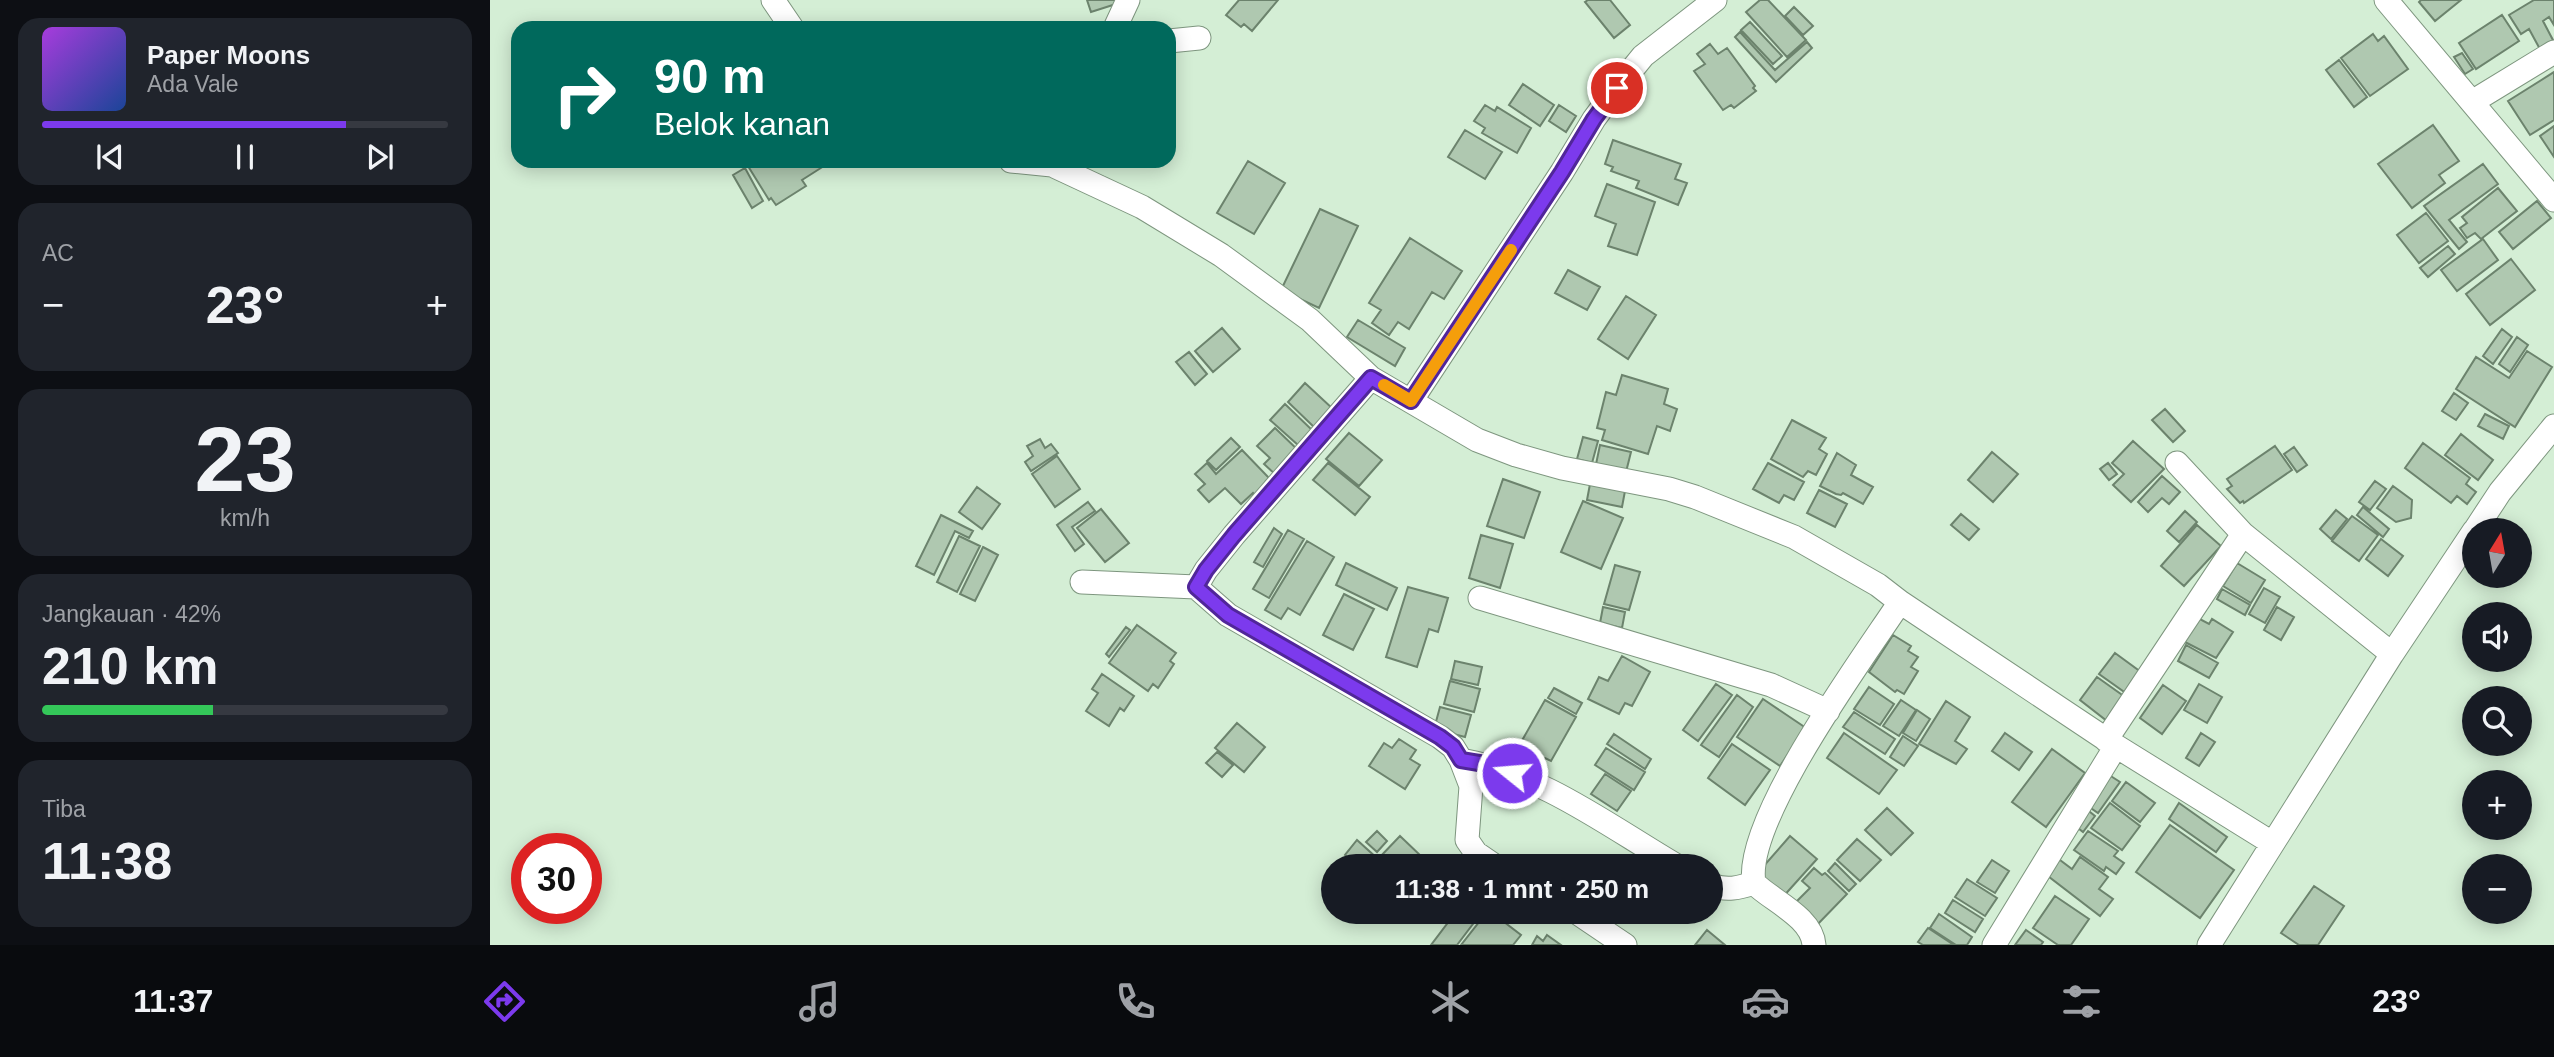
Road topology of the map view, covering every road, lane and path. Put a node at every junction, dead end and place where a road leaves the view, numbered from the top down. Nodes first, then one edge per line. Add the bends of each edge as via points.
1 (773, 0) edge
2 (1128, 0) edge
3 (1715, 0) edge
4 (2386, 0) edge
5 (787, 21) edge
6 (1118, 21) edge
7 (1199, 38) dead end
8 (1176, 40) edge
9 (2554, 52) edge
10 (2472, 102) junction
11 (1063, 168) edge
12 (2554, 200) edge
13 (1371, 378) junction
14 (1411, 401) junction
15 (2554, 426) edge
16 (2177, 463) dead end
17 (2483, 518) edge
18 (2243, 534) junction
19 (2462, 549) edge
20 (1082, 582) dead end
21 (1196, 587) junction
22 (1480, 598) dead end
23 (1900, 602) junction
24 (2392, 654) junction
25 (1828, 711) junction
26 (2111, 743) junction
27 (1461, 760) junction
28 (2272, 843) junction
29 (1477, 854) edge
30 (1658, 854) edge
31 (1754, 883) junction
32 (1723, 889) edge
33 (1594, 924) edge
34 (1625, 945) edge
35 (1814, 945) edge
36 (1994, 945) edge
37 (2208, 945) edge

1 - 5 street
2 - 6 street
3 - 14 street via 1643,55 1617,88
4 - 10 street
7 - 8 street
9 - 10 street
10 - 12 street
11 - 13 street via 1142,207 1221,255 1310,320
13 - 14 street
13 - 21 street via 1234,535
14 - 23 street via 1476,440 1516,455 1695,497 1794,537
15 - 17 street
16 - 18 street
18 - 24 street
18 - 26 street
19 - 24 street
20 - 21 street
21 - 27 street via 1228,615 1440,737
22 - 25 street via 1771,685
23 - 25 street
23 - 26 street
24 - 28 street
25 - 31 street via 1773,805 1756,853
26 - 28 street
26 - 36 street
27 - 29 street via 1471,786 1467,840
27 - 30 street via 1491,765 1533,781
28 - 37 street
31 - 32 street
31 - 35 street via 1803,922
33 - 34 street

